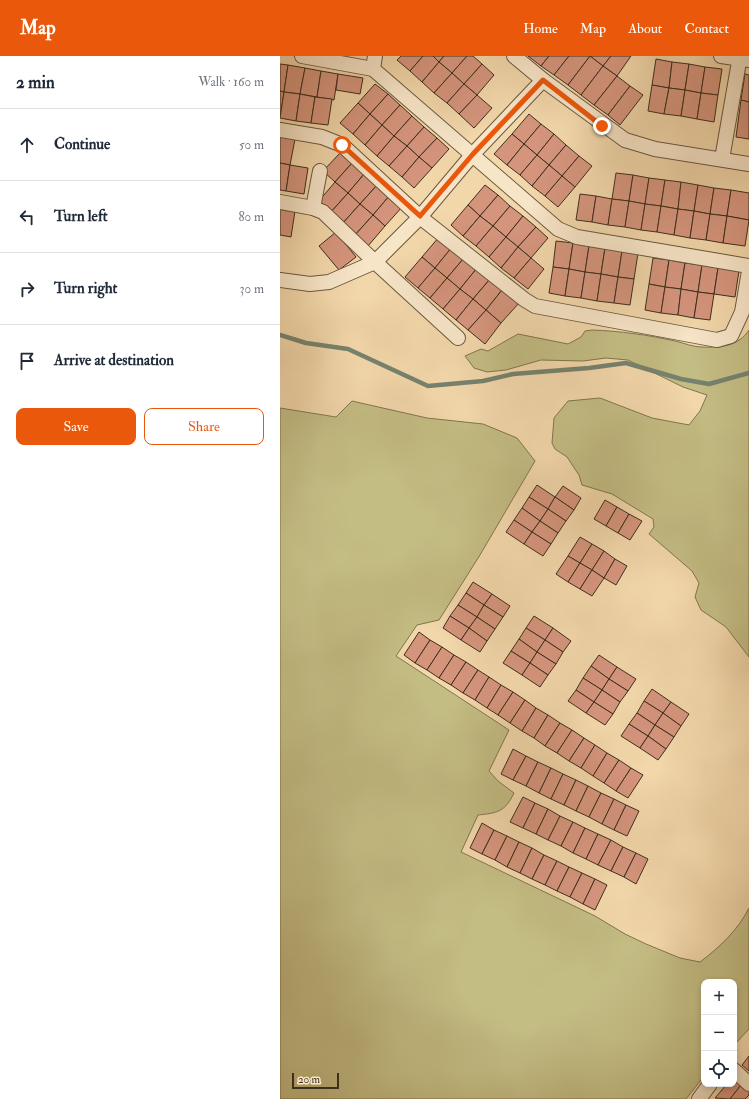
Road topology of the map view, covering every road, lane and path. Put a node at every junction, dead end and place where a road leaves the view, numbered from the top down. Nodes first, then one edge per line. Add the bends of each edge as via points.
1 (302, 56) edge
2 (514, 56) edge
3 (721, 56) edge
4 (742, 58) edge
5 (374, 63) edge
6 (543, 80) junction
7 (280, 130) edge
8 (473, 154) junction
9 (722, 159) junction
10 (749, 164) edge
11 (320, 171) dead end
12 (280, 202) edge
13 (313, 208) junction
14 (420, 216) junction
15 (374, 262) junction
16 (749, 266) edge
17 (749, 271) edge
18 (280, 280) edge
19 (458, 338) dead end
20 (737, 1073) edge
21 (749, 1084) edge
22 (708, 1087) edge
23 (699, 1099) edge

1 - 5 street
2 - 6 street
3 - 4 street
4 - 9 street
5 - 8 street
6 - 8 street
6 - 9 street via 625,140 655,149
7 - 14 street via 335,141
8 - 14 street
8 - 16 street via 558,229 566,233
9 - 10 street
11 - 13 street
12 - 13 street
13 - 15 street via 323,212
14 - 15 street
14 - 17 street via 529,304 717,340 731,336 742,312
15 - 18 street via 329,282 310,284
15 - 19 street
20 - 21 street
22 - 23 street

